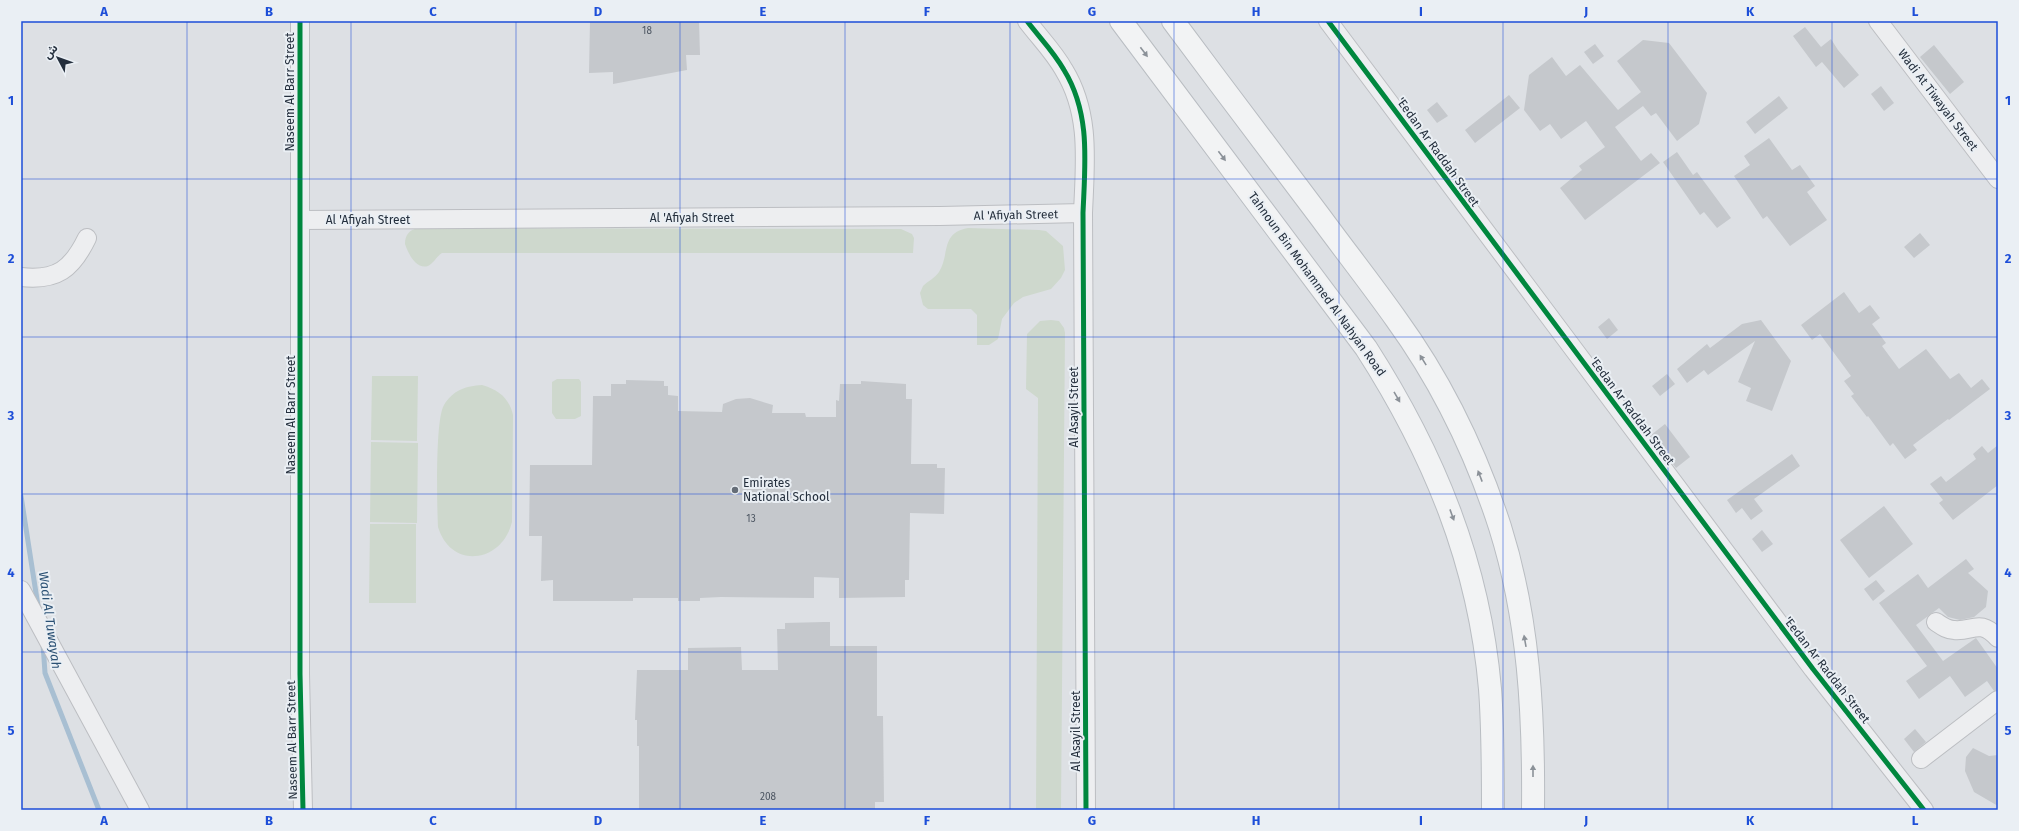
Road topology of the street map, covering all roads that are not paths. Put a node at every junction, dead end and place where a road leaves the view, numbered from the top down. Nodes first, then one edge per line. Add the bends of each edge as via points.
1 (300, 21) edge
2 (1027, 21) edge
3 (1121, 21) edge
4 (1173, 21) edge
5 (1328, 21) edge
6 (1878, 21) edge
7 (1998, 179) edge
8 (1084, 213) junction
9 (300, 220) junction
10 (87, 238) dead end
11 (21, 276) edge
12 (21, 590) edge
13 (1936, 622) dead end
14 (1998, 638) edge
15 (1998, 700) edge
16 (1899, 779) junction
17 (140, 810) edge
18 (303, 810) edge
19 (1086, 810) edge
20 (1493, 810) edge
21 (1533, 810) edge
22 (1924, 810) edge

1 - 9 street, Naseem Al Barr Street
2 - 8 street, Al Asayil Street via 1064,69 1075,89 1082,111 1085,135
3 -> 20 main road, Tahnoun Bin Mohammed Al Nahyan Road via 1366,348 1425,450 1447,500 1463,546 1480,616 1490,687
21 -> 4 main road via 1534,740 1528,654 1500,526 1474,460 1441,389 1397,320
5 - 16 street, 'Eedan Ar Raddah Street via 1751,586
6 - 7 street, Wadi At Tiwayah Street
8 - 9 street, Al 'Afiyah Street
8 - 19 street, Al Asayil Street
9 - 18 street, Naseem Al Barr Street via 300,674
10 - 11 street via 74,262 59,273 39,277
12 - 17 street
13 - 14 street via 1952,630 1984,628
15 - 16 street
16 - 22 street, 'Eedan Ar Raddah Street

